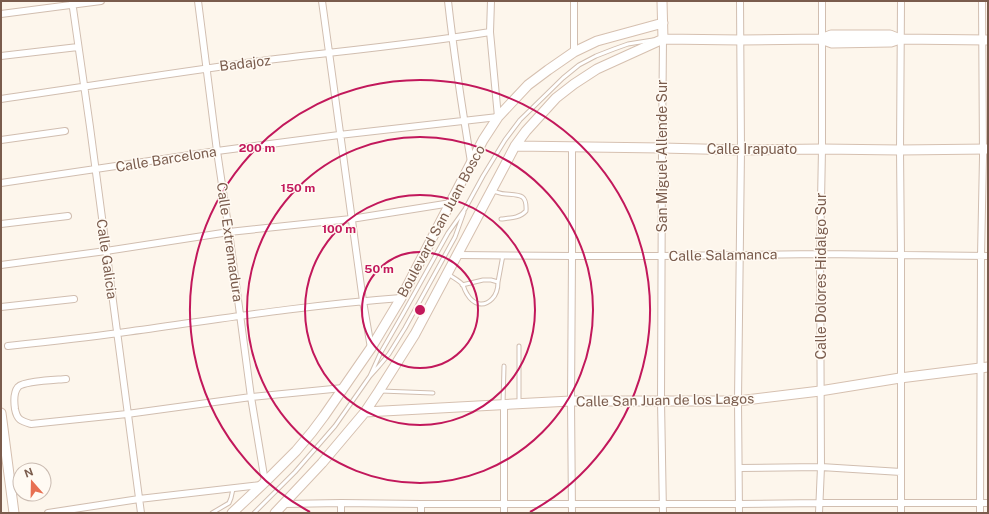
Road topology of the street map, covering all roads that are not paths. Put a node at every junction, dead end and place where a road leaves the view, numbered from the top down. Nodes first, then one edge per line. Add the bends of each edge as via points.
1 (101, 1) edge
2 (198, 1) edge
3 (322, 1) edge
4 (448, 1) edge
5 (490, 1) edge
6 (574, 1) edge
7 (662, 1) edge
8 (740, 1) edge
9 (822, 1) edge
10 (901, 1) edge
11 (982, 1) edge
12 (72, 3) edge
13 (1, 14) edge
14 (663, 23) junction
15 (490, 32) junction
16 (452, 38) junction
17 (663, 39) junction
18 (822, 39) junction
19 (900, 39) junction
20 (985, 39) edge
21 (741, 40) junction
22 (78, 47) junction
23 (329, 52) junction
24 (574, 52) junction
25 (1, 56) edge
26 (207, 68) junction
27 (84, 87) junction
28 (1, 99) edge
29 (498, 117) junction
30 (464, 120) junction
31 (65, 131) dead end
32 (339, 135) junction
33 (1, 140) edge
34 (515, 146) junction
35 (572, 146) junction
36 (662, 148) junction
37 (822, 149) junction
38 (986, 149) edge
39 (741, 150) junction
40 (900, 150) junction
41 (217, 151) junction
42 (472, 162) junction
43 (95, 170) junction
44 (1, 183) edge
45 (491, 191) junction
46 (451, 203) junction
47 (465, 209) junction
48 (68, 216) dead end
49 (351, 219) junction
50 (501, 219) dead end
51 (1, 224) edge
52 (229, 232) junction
53 (106, 251) junction
54 (820, 254) junction
55 (458, 255) junction
56 (504, 255) junction
57 (739, 255) junction
58 (901, 255) junction
59 (572, 256) junction
60 (661, 256) junction
61 (981, 256) junction
62 (988, 256) edge
63 (1, 265) edge
64 (447, 274) junction
65 (498, 282) junction
66 (462, 285) junction
67 (401, 298) junction
68 (74, 299) dead end
69 (363, 301) junction
70 (1, 307) edge
71 (240, 316) junction
72 (117, 333) junction
73 (8, 346) dead end
74 (519, 346) dead end
75 (371, 348) junction
76 (504, 366) dead end
77 (984, 368) edge
78 (370, 376) junction
79 (900, 378) junction
80 (66, 379) dead end
81 (344, 388) junction
82 (379, 391) junction
83 (820, 391) junction
84 (433, 394) dead end
85 (251, 397) junction
86 (661, 401) junction
87 (738, 401) junction
88 (571, 402) junction
89 (519, 404) junction
90 (504, 405) junction
91 (1, 412) edge
92 (365, 412) junction
93 (128, 414) junction
94 (2, 433) edge
95 (821, 467) junction
96 (738, 468) junction
97 (901, 472) junction
98 (264, 483) junction
99 (233, 488) junction
100 (139, 499) junction
101 (340, 503) junction
102 (820, 503) junction
103 (980, 503) junction
104 (988, 503) edge
105 (284, 504) junction
106 (421, 504) junction
107 (505, 504) junction
108 (572, 504) junction
109 (663, 504) junction
110 (739, 504) junction
111 (901, 504) junction
112 (14, 513) edge
113 (48, 513) edge
114 (141, 513) edge
115 (212, 513) edge
116 (232, 513) edge
117 (254, 513) edge
118 (275, 513) edge
119 (341, 513) edge
120 (421, 513) edge
121 (504, 513) edge
122 (572, 513) edge
123 (663, 513) edge
124 (739, 513) edge
125 (820, 513) edge
126 (901, 513) edge
127 (980, 513) edge

1 - 12 street
2 - 26 street, Calle Extremadura
3 - 23 street
4 - 16 street
5 - 15 street
6 - 24 street
7 - 14 street
8 - 21 street
9 - 18 street, Calle Dolores Hidalgo Sur
10 - 19 street
11 - 20 street
12 - 13 street
12 - 22 street, Calle Galicia
14 - 17 street
14 - 24 street, Boulevard San Juan Bosco via 597,41
15 - 16 street, Badajoz
15 - 29 street
16 - 23 street, Badajoz
16 - 30 street
17 - 21 street
17 - 34 street via 596,69 574,84 537,117
17 - 36 street, San Miguel Allende Sur
17 - 47 lane via 647,40 596,56 563,78 520,120 483,176
18 - 19 street via 832,43 891,42
18 - 21 street
18 - 37 street, Calle Dolores Hidalgo Sur
19 - 20 street
19 - 40 street
20 - 38 street
21 - 39 street
22 - 25 street
22 - 27 street, Calle Galicia
23 - 26 street, Badajoz
23 - 32 street
24 - 29 street, Boulevard San Juan Bosco via 528,85
26 - 27 street, Badajoz
26 - 41 street, Calle Extremadura
27 - 28 street, Badajoz
27 - 43 street, Calle Galicia
29 - 30 street, Calle Barcelona
29 - 42 street, Boulevard San Juan Bosco
30 - 32 street, Calle Barcelona
30 - 42 street
31 - 33 street
32 - 41 street, Calle Barcelona
32 - 49 street
34 - 35 street, Calle Irapuato
34 - 45 street
35 - 36 street, Calle Irapuato
35 - 59 street
36 - 39 street, Calle Irapuato
36 - 60 street, San Miguel Allende Sur
37 - 39 street, Calle Irapuato
37 - 40 street, Calle Irapuato
37 - 54 street, Calle Dolores Hidalgo Sur
38 - 40 street, Calle Irapuato
38 - 61 street
39 - 57 street
40 - 58 street
41 - 43 street, Calle Barcelona
41 - 52 street, Calle Extremadura
42 - 46 street, Boulevard San Juan Bosco
43 - 44 street, Calle Barcelona
43 - 53 street, Calle Galicia
45 - 50 lane via 521,195 526,202 524,213
45 - 55 street
46 - 49 street
46 - 67 street, Boulevard San Juan Bosco
47 - 78 lane via 446,237
47 - 78 lane via 455,237 406,328
48 - 51 street
49 - 52 street
49 - 69 street
52 - 53 street
52 - 71 street, Calle Extremadura
53 - 63 street
53 - 72 street, Calle Galicia
54 - 57 street, Calle Salamanca
54 - 58 street, Calle Salamanca
54 - 83 street, Calle Dolores Hidalgo Sur
55 - 56 street, Calle Salamanca
55 - 64 street
56 - 59 street, Calle Salamanca
56 - 65 lane
57 - 60 street, Calle Salamanca
57 - 87 street
58 - 61 street, Calle Salamanca
58 - 79 street
59 - 60 street, Calle Salamanca
59 - 88 street
60 - 86 street, San Miguel Allende Sur
61 - 62 street, Calle Salamanca
61 - 77 street
64 - 66 lane
64 - 82 street via 415,334
65 - 66 lane via 483,280
65 - 66 lane via 494,296 483,304 471,300
67 - 69 street
67 - 75 street, Boulevard San Juan Bosco
68 - 70 street
69 - 71 street
69 - 75 street
71 - 72 street
71 - 85 street, Calle Extremadura
72 - 73 street
72 - 93 street, Calle Galicia
74 - 89 lane
75 - 81 street, Boulevard San Juan Bosco
76 - 90 lane
77 - 79 street, Calle San Juan de los Lagos
77 - 103 street
78 - 117 lane via 335,426 295,472
79 - 83 street, Calle San Juan de los Lagos
79 - 97 street
80 - 93 street via 27,383 18,387 14,400 17,417 31,424
81 - 85 street
81 - 98 street, Boulevard San Juan Bosco via 312,432
82 - 84 lane
82 - 92 street
83 - 87 street, Calle San Juan de los Lagos
83 - 95 street, Calle Dolores Hidalgo Sur
85 - 93 street
85 - 98 street, Calle Extremadura
86 - 87 street, Calle San Juan de los Lagos
86 - 88 street, Calle San Juan de los Lagos
86 - 109 street, San Miguel Allende Sur
87 - 96 street
88 - 89 street, Calle San Juan de los Lagos
88 - 108 street
89 - 90 street, Calle San Juan de los Lagos
90 - 92 street, Calle San Juan de los Lagos
90 - 107 street
91 - 94 street
92 - 105 street
93 - 100 street, Calle Galicia
94 - 112 street
95 - 96 street
95 - 97 street
95 - 102 street, Calle Dolores Hidalgo Sur
96 - 110 street
97 - 111 street
98 - 99 street
98 - 116 street, Boulevard San Juan Bosco
99 - 100 street
99 - 115 lane via 229,503
100 - 113 street
100 - 114 street, Calle Galicia
101 - 105 street
101 - 106 street
101 - 119 street
102 - 110 street
102 - 111 street
102 - 125 street, Calle Dolores Hidalgo Sur
103 - 104 street
103 - 111 street
103 - 127 street
105 - 118 street
106 - 107 street
106 - 120 street
107 - 108 street
107 - 121 street
108 - 109 street
108 - 122 street
109 - 110 street
109 - 123 street, San Miguel Allende Sur
110 - 124 street
111 - 126 street

